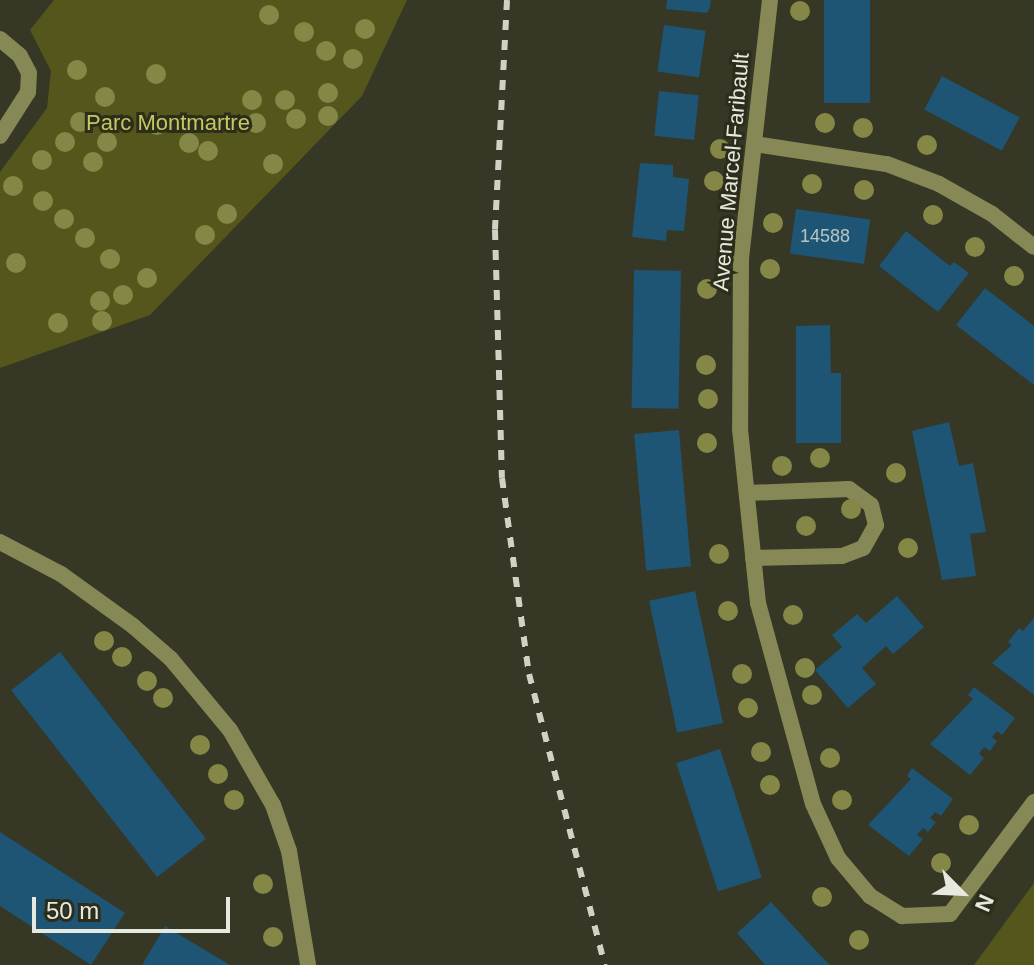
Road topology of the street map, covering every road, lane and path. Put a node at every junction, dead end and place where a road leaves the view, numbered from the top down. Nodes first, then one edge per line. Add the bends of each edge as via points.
1 (770, 0) edge
2 (0, 39) edge
3 (0, 136) edge
4 (754, 144) junction
5 (1034, 247) edge
6 (747, 493) junction
7 (0, 542) edge
8 (753, 558) junction
9 (1034, 802) edge
10 (308, 965) edge

1 - 4 street, Avenue Marcel-Faribault
2 - 3 street via 29,73 28,92
4 - 5 street via 887,164 939,184 992,214
4 - 6 street, Avenue Marcel-Faribault via 741,259 740,429
6 - 8 street, Avenue Marcel-Faribault
6 - 8 street via 849,489 871,505 876,525 863,548 842,556
7 - 10 street via 61,574 133,626 171,659 230,730 273,805 289,851
8 - 9 street, Avenue Marcel-Faribault via 781,700 813,804 838,858 870,896 902,916 950,914

